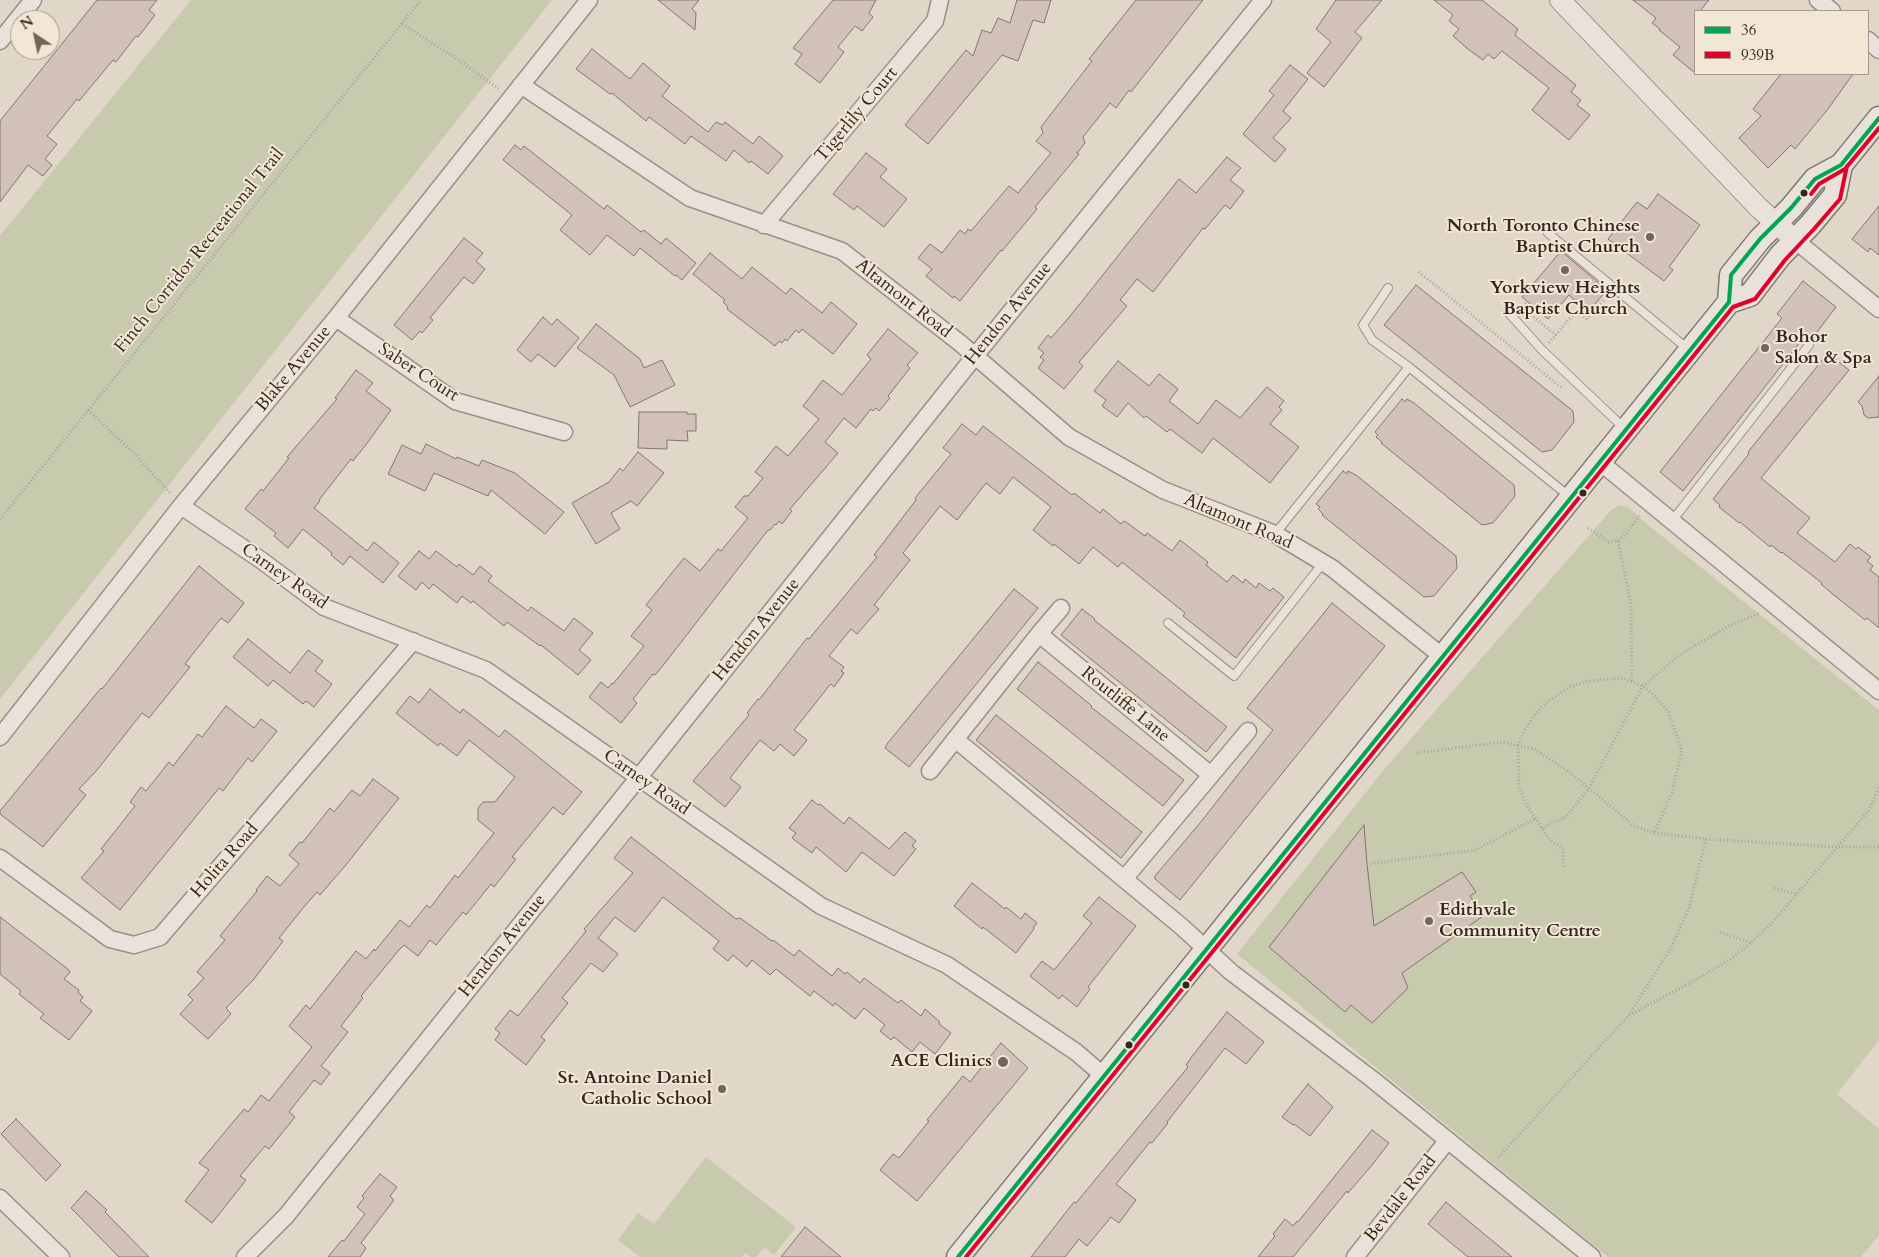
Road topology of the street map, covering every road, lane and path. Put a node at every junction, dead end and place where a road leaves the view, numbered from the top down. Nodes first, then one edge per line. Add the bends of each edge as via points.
1 (33, 0) edge
2 (422, 0) edge
3 (589, 0) edge
4 (940, 0) edge
5 (1263, 0) edge
6 (1560, 0) edge
7 (1818, 0) edge
8 (1831, 10) edge
9 (402, 24) junction
10 (0, 41) edge
11 (1869, 41) edge
12 (1879, 50) edge
13 (521, 85) junction
14 (501, 91) dead end
15 (1879, 118) edge
16 (1841, 165) junction
17 (1776, 223) junction
18 (764, 225) junction
19 (1548, 234) dead end
20 (1795, 240) junction
21 (1419, 272) dead end
22 (1388, 288) dead end
23 (1614, 288) junction
24 (1730, 302) junction
25 (1526, 303) dead end
26 (1879, 309) edge
27 (1508, 312) dead end
28 (336, 318) junction
29 (1556, 335) junction
30 (1809, 345) dead end
31 (1542, 350) junction
32 (1690, 351) junction
33 (975, 356) junction
34 (1409, 367) junction
35 (1568, 394) dead end
36 (88, 410) junction
37 (1626, 430) junction
38 (564, 432) dead end
39 (1600, 462) junction
40 (1571, 498) junction
41 (177, 501) junction
42 (1639, 516) dead end
43 (0, 519) edge
44 (1671, 521) junction
45 (1588, 528) dead end
46 (1275, 534) junction
47 (1618, 541) junction
48 (1323, 562) junction
49 (1771, 602) junction
50 (1061, 608) dead end
51 (1168, 623) dead end
52 (1039, 634) junction
53 (414, 641) junction
54 (1442, 657) junction
55 (1632, 681) junction
56 (1643, 686) junction
57 (1879, 691) edge
58 (1248, 732) dead end
59 (0, 737) edge
60 (955, 739) junction
61 (1518, 745) junction
62 (1417, 753) dead end
63 (930, 770) dead end
64 (1211, 775) junction
65 (639, 778) junction
66 (1588, 788) junction
67 (1879, 788) edge
68 (1535, 819) junction
69 (1542, 828) junction
70 (1654, 833) junction
71 (1706, 839) junction
72 (1836, 847) junction
73 (1879, 847) edge
74 (0, 858) edge
75 (1367, 864) dead end
76 (1563, 867) dead end
77 (1124, 879) junction
78 (1774, 888) dead end
79 (1798, 894) junction
80 (1720, 932) dead end
81 (1751, 943) junction
82 (1207, 949) junction
83 (1628, 1016) junction
84 (1104, 1076) junction
85 (1448, 1140) junction
86 (1499, 1157) dead end
87 (0, 1198) edge
88 (52, 1254) edge
89 (246, 1257) edge
90 (958, 1257) edge
91 (1355, 1257) edge
92 (1592, 1257) edge

1 - 10 street
2 - 9 path, Finch Corridor Recreational Trail
3 - 13 street, Blake Avenue
4 - 18 street, Tigerlily Court via 935,21
5 - 33 street, Hendon Avenue
6 - 17 street
7 - 8 street
9 - 14 path
9 - 36 path, Finch Corridor Recreational Trail
11 - 12 street
13 - 18 street, Altamont Road via 690,198
13 - 28 street, Blake Avenue
15 - 16 main road
16 - 17 main road via 1815,179
16 - 20 main road via 1835,195
17 - 20 street
17 - 24 main road via 1731,275
18 - 33 street, Altamont Road via 842,251
19 - 23 lane
20 - 24 main road via 1750,295
20 - 26 street
21 - 35 path
22 - 34 lane via 1363,325 1372,340
23 - 29 path via 1587,319 1577,310
23 - 32 lane
24 - 32 main road
25 - 29 path via 1522,308
27 - 31 lane
28 - 38 street, Saber Court via 455,401
28 - 41 street, Blake Avenue
29 - 31 path
30 - 44 lane
31 - 37 lane
32 - 37 main road
33 - 46 street, Altamont Road via 1069,437 1163,490
33 - 65 street, Hendon Avenue
34 - 40 lane
34 - 46 lane
36 - 41 path via 135,454
36 - 43 path, Finch Corridor Recreational Trail
37 - 39 main road
39 - 40 main road
39 - 44 street
40 - 54 main road
41 - 53 street, Carney Road via 324,607
41 - 59 street, Blake Avenue
42 - 47 path
44 - 49 street
45 - 47 path via 1609,542
46 - 48 street, Altamont Road
47 - 55 path via 1631,605
48 - 51 lane via 1234,676
48 - 54 street, Altamont Road
49 - 56 path via 1762,612 1728,626 1681,654
49 - 57 street
50 - 52 street
52 - 60 street
52 - 64 street, Routliffe Lane
53 - 65 street, Carney Road via 486,670
53 - 74 street, Holita Road via 160,937 134,945 110,939
54 - 82 main road
55 - 56 path
55 - 61 path via 1603,679 1570,687 1536,713
56 - 66 path
56 - 70 path via 1668,712 1682,750 1672,794
58 - 64 street
60 - 63 street
60 - 77 street
61 - 62 path via 1502,742
61 - 66 path via 1534,749
61 - 68 path via 1520,786
64 - 77 street
65 - 84 street, Carney Road via 821,906 947,964 1076,1052
65 - 89 street, Hendon Avenue via 286,1216
66 - 69 path via 1566,817
66 - 70 path via 1634,826
67 - 72 path via 1868,810
68 - 69 path
68 - 75 path via 1475,850
69 - 76 path via 1550,840 1563,849
70 - 71 path
71 - 72 path
71 - 83 path via 1689,908 1672,946
72 - 73 path
72 - 79 path
77 - 82 street
78 - 79 path
79 - 81 path
80 - 81 path
81 - 83 path via 1699,978
82 - 84 main road
82 - 85 street via 1231,972
83 - 86 path
84 - 90 main road
85 - 91 street, Bevdale Road
85 - 92 street
87 - 88 street

